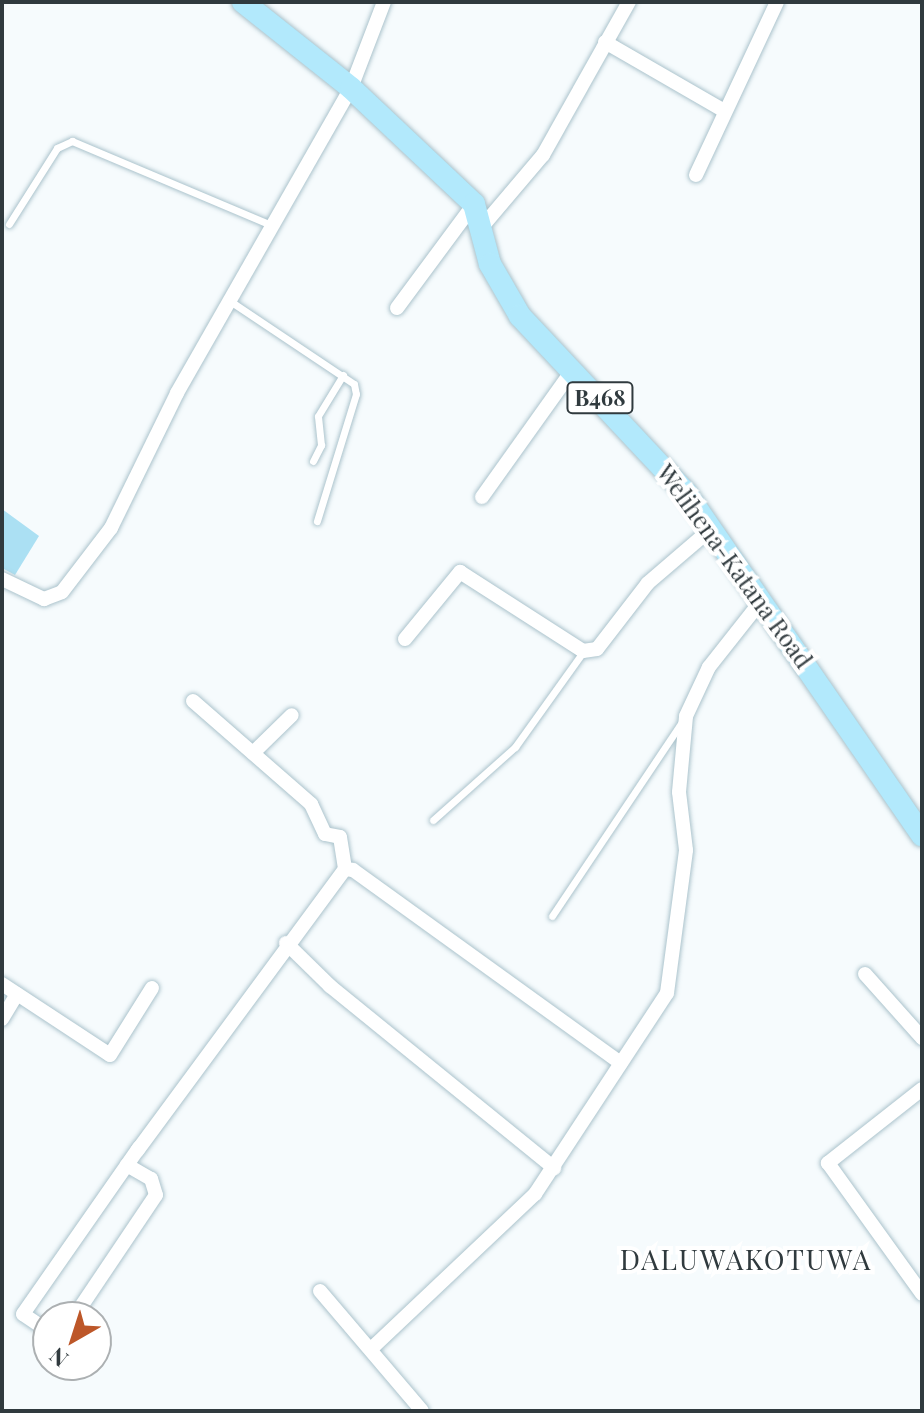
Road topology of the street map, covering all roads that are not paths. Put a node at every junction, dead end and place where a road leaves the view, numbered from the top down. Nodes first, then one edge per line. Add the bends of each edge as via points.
1 (243, 2) edge
2 (384, 2) edge
3 (629, 2) edge
4 (777, 2) edge
5 (605, 42) junction
6 (351, 88) junction
7 (723, 110) junction
8 (696, 175) dead end
9 (474, 204) junction
10 (9, 224) dead end
11 (273, 226) junction
12 (481, 228) junction
13 (230, 301) junction
14 (397, 308) dead end
15 (572, 371) junction
16 (343, 375) junction
17 (313, 461) dead end
18 (482, 497) dead end
19 (317, 521) dead end
20 (711, 529) junction
21 (2, 579) edge
22 (762, 600) junction
23 (405, 639) dead end
24 (583, 651) junction
25 (193, 701) dead end
26 (292, 715) dead end
27 (686, 716) junction
28 (253, 753) junction
29 (433, 820) dead end
30 (922, 835) edge
31 (345, 869) junction
32 (552, 916) dead end
33 (286, 943) junction
34 (865, 974) dead end
35 (2, 984) edge
36 (152, 988) dead end
37 (17, 994) junction
38 (2, 1019) edge
39 (922, 1038) edge
40 (621, 1063) junction
41 (922, 1089) edge
42 (127, 1165) junction
43 (554, 1168) junction
44 (320, 1291) dead end
45 (922, 1294) edge
46 (32, 1301) edge
47 (32, 1301) edge
48 (85, 1301) edge
49 (32, 1320) edge
50 (371, 1349) junction
51 (422, 1411) edge

1 - 6 main road
2 - 6 street
3 - 5 street
4 - 7 street
5 - 7 street
5 - 12 street via 543,155
6 - 9 main road
6 - 11 street
7 - 8 street
9 - 12 main road, Welihena-Katana Road / B468
9 - 14 street
10 - 11 lane via 57,148 72,141
11 - 13 street
12 - 15 main road, Welihena-Katana Road / B468 via 490,264 520,316
13 - 16 lane
13 - 21 street via 177,393 111,528 62,592 44,599
15 - 18 street
15 - 20 main road, Welihena-Katana Road / B468 via 686,493
16 - 17 lane via 318,416 321,445
16 - 19 lane via 356,394
20 - 22 main road, Welihena-Katana Road / B468
20 - 24 street via 648,583 597,649
22 - 27 street via 709,667
22 - 30 main road, Welihena-Katana Road / B468
23 - 24 street via 460,572
24 - 29 lane via 515,747
25 - 28 street
26 - 28 street
27 - 32 lane
27 - 40 street via 679,792 686,850 667,993
28 - 31 street via 311,804 325,834 340,837
31 - 33 street
31 - 40 street
33 - 42 street
33 - 43 street via 330,986
34 - 39 street
35 - 37 street
36 - 37 street via 110,1055
37 - 38 street
40 - 43 street
41 - 45 street via 828,1163
42 - 47 street
42 - 48 street via 151,1179 156,1195
43 - 50 street via 535,1194
44 - 50 street
46 - 49 street via 23,1314
50 - 51 street

